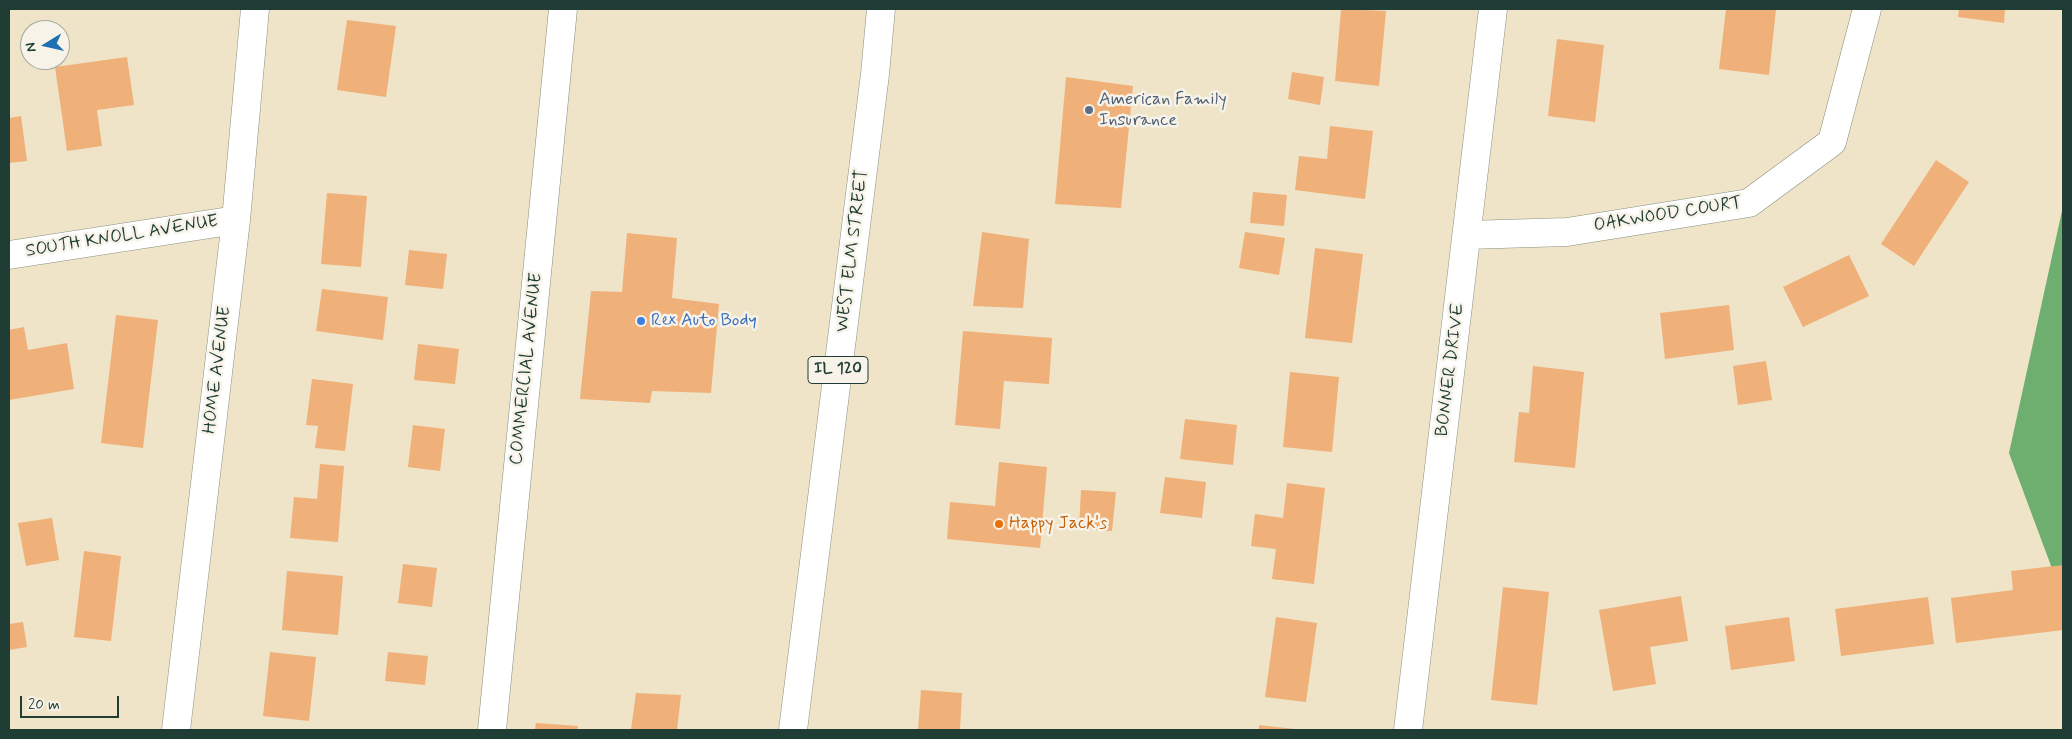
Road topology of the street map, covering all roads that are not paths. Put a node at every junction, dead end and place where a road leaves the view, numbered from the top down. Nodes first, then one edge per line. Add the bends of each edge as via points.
1 (255, 9) edge
2 (563, 9) edge
3 (881, 9) edge
4 (1493, 9) edge
5 (1868, 9) edge
6 (236, 220) junction
7 (1467, 235) junction
8 (9, 255) edge
9 (176, 730) edge
10 (492, 730) edge
11 (793, 730) edge
12 (1408, 730) edge

1 - 6 street, HOME AVENUE
2 - 10 street, COMMERCIAL AVENUE
3 - 11 street, WEST ELM STREET / IL 120
4 - 7 street, BONNER DRIVE
5 - 7 street, OAKWOOD COURT via 1832,142 1749,203 1567,232
6 - 8 street, SOUTH KNOLL AVENUE
6 - 9 street, HOME AVENUE
7 - 12 street, BONNER DRIVE

